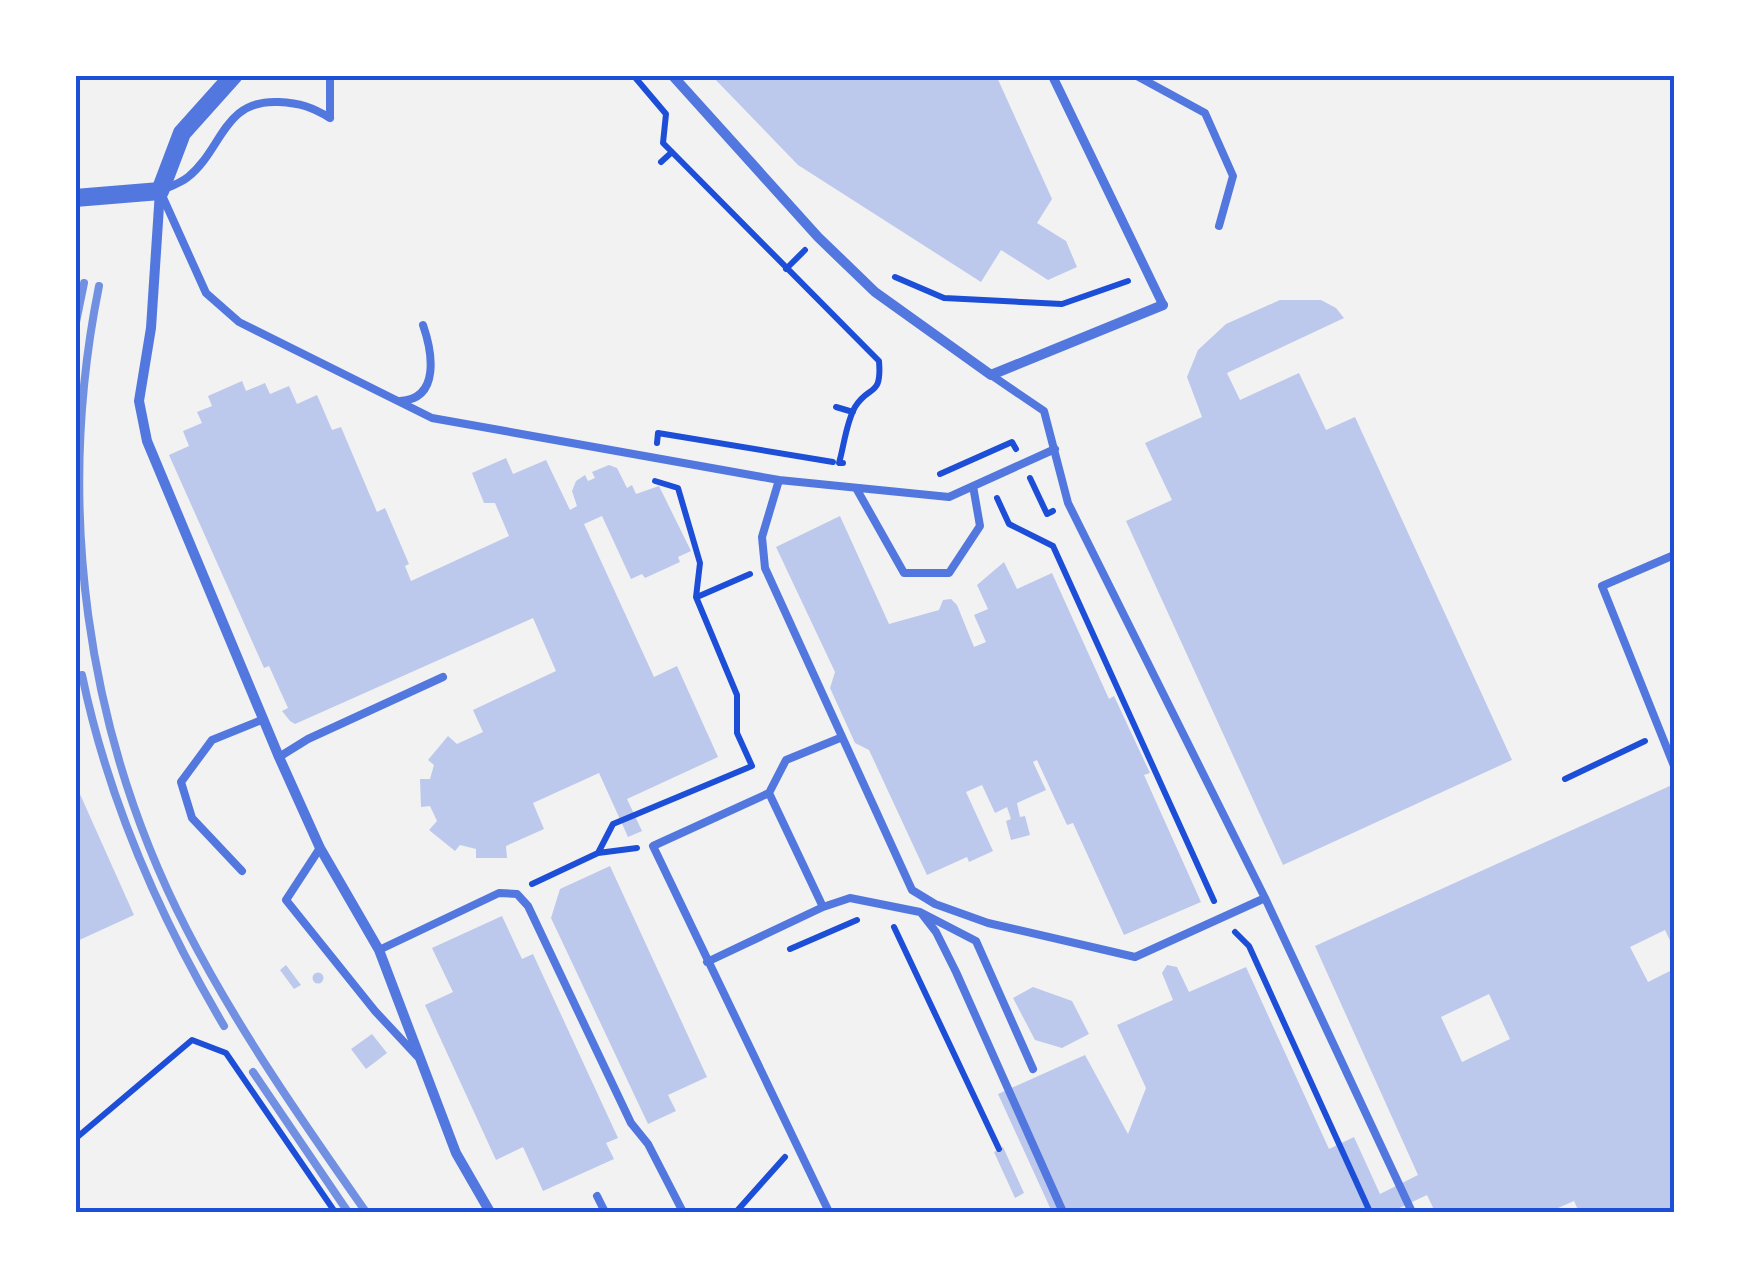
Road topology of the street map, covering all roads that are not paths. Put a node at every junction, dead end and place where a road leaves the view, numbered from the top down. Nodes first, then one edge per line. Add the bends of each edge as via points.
1 (234, 75) edge
2 (330, 75) edge
3 (672, 75) edge
4 (1052, 75) edge
5 (1135, 75) edge
6 (160, 192) junction
7 (75, 198) edge
8 (1219, 226) dead end
9 (1163, 305) joint
10 (423, 325) dead end
11 (990, 375) junction
12 (398, 402) junction
13 (1055, 449) junction
14 (779, 480) junction
15 (973, 486) junction
16 (856, 488) junction
17 (1674, 555) edge
18 (443, 677) dead end
19 (264, 719) junction
20 (840, 738) junction
21 (279, 757) junction
22 (1674, 766) edge
23 (769, 793) junction
24 (320, 848) junction
25 (242, 871) dead end
26 (1266, 898) junction
27 (823, 907) junction
28 (920, 912) junction
29 (380, 950) junction
30 (707, 962) junction
31 (420, 1059) junction
32 (1033, 1069) dead end
33 (597, 1196) dead end
34 (490, 1212) edge
35 (604, 1212) edge
36 (683, 1212) edge
37 (828, 1212) edge
38 (1064, 1212) edge
39 (1412, 1212) edge

1 - 6 street via 182,133
2 - 6 lane via 330,118 308,105 246,106 188,178
3 - 11 street via 875,292
4 - 9 street
5 - 8 lane via 1204,113 1233,176
6 - 7 street
6 - 12 lane via 206,293 269,339
6 - 19 street via 152,328 139,401 147,441
9 - 11 street
10 - 12 lane via 432,352 425,389
11 - 13 lane via 1044,411
12 - 14 lane via 432,418
13 - 15 lane
13 - 26 lane via 1068,503
14 - 16 lane
14 - 20 lane via 762,536 764,568
15 - 16 lane via 949,497
15 - 16 lane via 980,526 949,572 934,573 904,573
17 - 22 lane via 1602,586
18 - 21 lane
19 - 21 street
19 - 25 lane via 212,740 180,782 192,818
20 - 23 lane via 786,760
20 - 26 lane via 912,890 935,904 1135,957
21 - 24 street
23 - 27 lane
23 - 30 lane via 654,846
24 - 29 street
24 - 31 lane via 286,900
26 - 39 lane
27 - 28 lane via 850,898
27 - 30 lane
28 - 32 lane via 976,941
28 - 38 lane via 956,972
29 - 31 street
29 - 36 lane via 499,894 517,894
30 - 37 lane
31 - 34 street via 456,1153
33 - 35 lane

